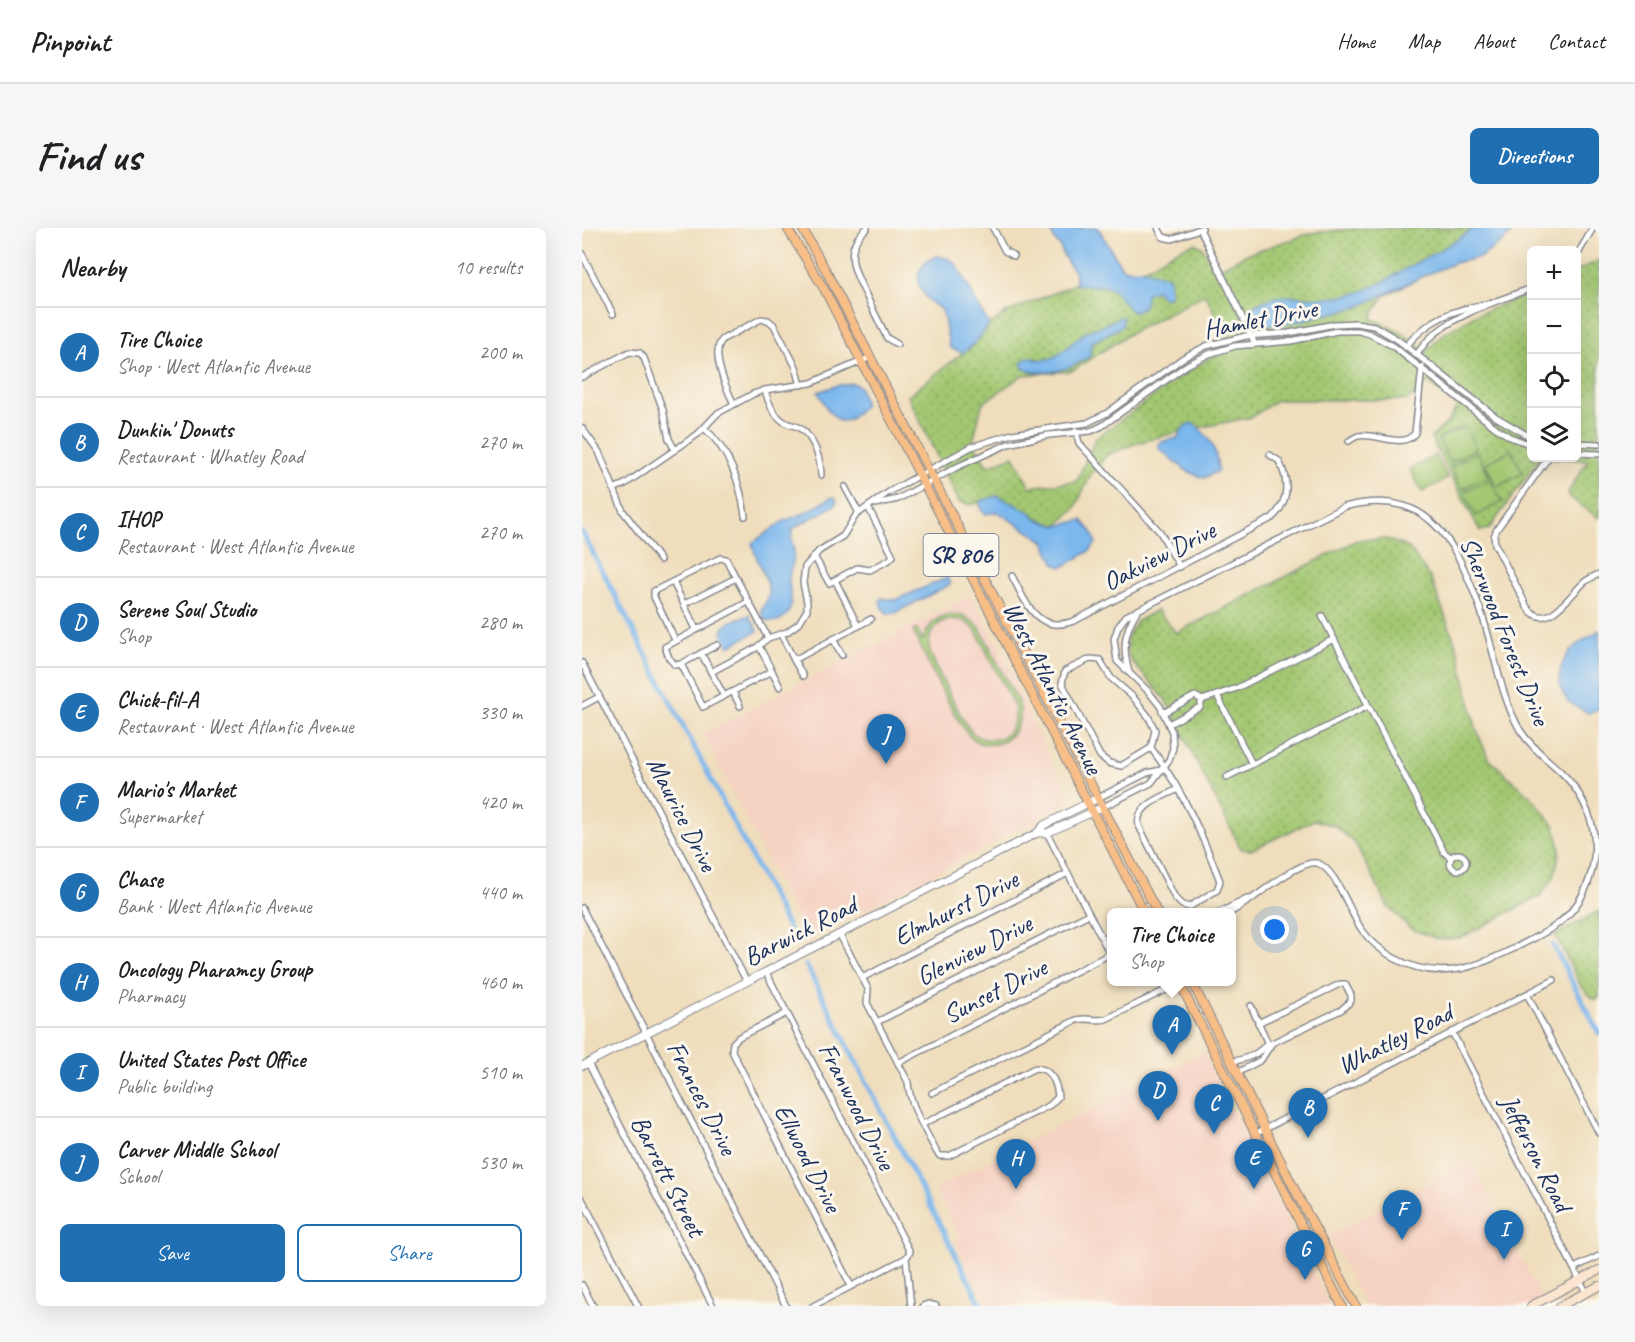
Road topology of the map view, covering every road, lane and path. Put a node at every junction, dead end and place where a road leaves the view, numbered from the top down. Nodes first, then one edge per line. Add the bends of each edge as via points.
1 (787, 228) edge
2 (802, 228) edge
3 (867, 228) edge
4 (993, 228) edge
5 (1158, 228) edge
6 (1201, 228) edge
7 (1593, 228) edge
8 (1581, 248) edge
9 (582, 254) edge
10 (1014, 256) dead end
11 (1527, 290) edge
12 (1495, 303) junction
13 (613, 314) dead end
14 (1252, 336) junction
15 (897, 344) dead end
16 (1255, 344) junction
17 (1406, 346) junction
18 (1401, 352) junction
19 (1416, 354) junction
20 (871, 357) junction
21 (1412, 360) junction
22 (1423, 360) junction
23 (862, 362) junction
24 (1422, 368) junction
25 (582, 377) edge
26 (801, 385) junction
27 (765, 390) junction
28 (734, 404) junction
29 (1074, 424) junction
30 (582, 428) edge
31 (704, 428) junction
32 (1076, 432) junction
33 (1527, 435) edge
34 (1349, 441) dead end
35 (1527, 443) edge
36 (1581, 443) edge
37 (1599, 444) edge
38 (675, 450) junction
39 (1581, 453) edge
40 (1599, 454) edge
41 (1269, 456) dead end
42 (1545, 462) edge
43 (928, 469) junction
44 (821, 475) dead end
45 (920, 475) junction
46 (934, 480) junction
47 (925, 485) junction
48 (845, 487) dead end
49 (613, 489) junction
50 (871, 506) junction
51 (858, 513) junction
52 (745, 516) dead end
53 (814, 555) junction
54 (660, 560) dead end
55 (1180, 567) junction
56 (1599, 574) edge
57 (1012, 576) dead end
58 (736, 578) junction
59 (835, 580) junction
60 (673, 582) junction
61 (748, 602) junction
62 (684, 604) junction
63 (1138, 610) junction
64 (1322, 616) dead end
65 (871, 619) dead end
66 (858, 626) junction
67 (696, 629) junction
68 (781, 634) junction
69 (768, 638) junction
70 (833, 639) junction
71 (1334, 639) junction
72 (675, 640) junction
73 (717, 645) dead end
74 (759, 646) junction
75 (701, 653) junction
76 (842, 655) dead end
77 (794, 660) junction
78 (582, 663) edge
79 (681, 664) junction
80 (772, 671) junction
81 (711, 672) junction
82 (1129, 672) junction
83 (803, 676) dead end
84 (780, 687) dead end
85 (733, 692) junction
86 (1217, 695) junction
87 (724, 696) junction
88 (599, 697) junction
89 (1202, 700) junction
90 (1183, 703) junction
91 (582, 706) edge
92 (740, 706) dead end
93 (1368, 706) junction
94 (1163, 713) junction
95 (1188, 713) junction
96 (1169, 724) junction
97 (1151, 748) junction
98 (1252, 764) junction
99 (1163, 768) junction
100 (1227, 777) dead end
101 (1178, 789) junction
102 (1098, 798) junction
103 (1090, 807) junction
104 (1103, 807) junction
105 (1047, 832) junction
106 (1036, 833) junction
107 (1451, 858) dead end
108 (1068, 873) junction
109 (1254, 899) junction
110 (582, 908) edge
111 (1142, 908) edge
112 (1155, 908) edge
113 (1228, 908) edge
114 (1236, 909) edge
115 (1089, 914) junction
116 (840, 935) junction
117 (1107, 948) edge
118 (1107, 956) edge
119 (766, 972) junction
120 (862, 978) junction
121 (1554, 980) dead end
122 (747, 982) junction
123 (1171, 986) edge
124 (1181, 986) edge
125 (1186, 986) edge
126 (1193, 986) edge
127 (1527, 994) junction
128 (1200, 999) junction
129 (1251, 1006) dead end
130 (787, 1013) junction
131 (877, 1022) junction
132 (1258, 1023) junction
133 (1452, 1032) junction
134 (646, 1033) junction
135 (1268, 1044) junction
136 (1231, 1062) junction
137 (898, 1063) junction
138 (585, 1065) edge
139 (1237, 1073) junction
140 (932, 1093) dead end
141 (923, 1124) junction
142 (1265, 1130) junction
143 (1599, 1133) edge
144 (1255, 1134) junction
145 (582, 1199) edge
146 (1303, 1231) junction
147 (1322, 1241) junction
148 (1599, 1256) edge
149 (906, 1258) junction
150 (1574, 1268) junction
151 (1599, 1270) edge
152 (1580, 1281) junction
153 (582, 1285) edge
154 (851, 1286) junction
155 (1599, 1286) edge
156 (1586, 1292) junction
157 (593, 1306) edge
158 (638, 1306) edge
159 (713, 1306) edge
160 (786, 1306) edge
161 (813, 1306) edge
162 (911, 1306) edge
163 (923, 1306) edge
164 (936, 1306) edge
165 (1342, 1306) edge
166 (1356, 1306) edge
167 (1531, 1306) edge
168 (1560, 1306) edge

1 - 23 main road, West Atlantic Avenue / SR 806
2 - 20 main road, West Atlantic Avenue / SR 806
3 - 15 street via 853,247 853,268 887,338
4 - 10 street via 1005,251
5 - 6 street via 1164,238 1172,239
6 - 14 street
7 - 8 street
9 - 13 street
11 - 12 street
12 - 17 street via 1434,320
12 - 19 street via 1440,331
14 - 16 street
14 - 17 street, Hamlet Drive via 1356,323 1380,329
14 - 29 street, Hamlet Drive via 1195,351 1107,413 1087,423
16 - 18 street, Hamlet Drive via 1359,331 1382,339
16 - 32 street, Hamlet Drive via 1209,354 1187,365 1112,420 1091,431
17 - 18 street
17 - 19 street, Hamlet Drive
18 - 21 street, Hamlet Drive
19 - 21 street
19 - 22 street, Hamlet Drive
20 - 23 street
20 - 43 main road, West Atlantic Avenue / SR 806
21 - 24 street, Hamlet Drive
22 - 24 street
22 - 33 street, Hamlet Drive via 1496,417
23 - 26 street
23 - 45 main road, West Atlantic Avenue / SR 806
24 - 34 street via 1413,436 1403,440 1359,436
24 - 35 street, Hamlet Drive via 1496,428
25 - 38 street via 629,352 642,355
26 - 27 street
26 - 28 street via 774,325 761,319 720,342 717,348 724,386
27 - 28 street
27 - 44 street via 776,415 808,436 821,463
28 - 31 street via 714,415
29 - 32 street
29 - 43 street, Hamlet Drive via 981,443
30 - 49 street via 599,452
31 - 38 street
31 - 52 street via 730,464
32 - 46 street, Hamlet Drive via 1008,444
32 - 55 street via 1079,443 1160,532
36 - 37 street
38 - 49 street
39 - 40 street
41 - 55 street, Oakview Drive via 1279,461 1286,478 1286,496 1278,512 1265,523
42 - 56 street via 1497,529 1495,544 1527,607 1539,617 1551,615 1587,580
43 - 45 street, Hamlet Drive
43 - 46 main road, West Atlantic Avenue / SR 806
45 - 47 main road, West Atlantic Avenue / SR 806
45 - 50 street, Hamlet Drive
46 - 47 street, Hamlet Drive
46 - 102 main road, West Atlantic Avenue / SR 806
47 - 50 street, Hamlet Drive via 898,499
47 - 103 main road, West Atlantic Avenue / SR 806
48 - 51 street
49 - 54 street via 630,522
50 - 51 street
50 - 59 street via 893,556 870,570 857,568
51 - 53 street via 843,537
53 - 59 street via 829,583
53 - 68 street via 802,576 807,602 803,618
55 - 57 street, Oakview Drive via 1072,622 1060,624 1036,616
58 - 60 street via 726,559 720,558
58 - 61 street
58 - 62 street
59 - 66 street
60 - 62 street
60 - 72 street via 654,591 654,597
61 - 67 street
61 - 69 street
62 - 67 street
63 - 82 street via 1124,640
63 - 82 street, Sherwood Forest Drive via 1123,620 1114,639 1117,661
63 - 109 street, Sherwood Forest Drive via 1344,507 1382,501 1419,512 1445,534 1465,572 1516,724 1535,750 1574,787 1594,831 1596,854 1590,880 1569,914 1539,935 1465,969 1419,968 1381,949 1361,929 1330,872 1317,863 1302,865
64 - 71 street
65 - 66 street
66 - 70 street
67 - 72 street
68 - 69 street
68 - 77 street
69 - 74 street
70 - 76 street
70 - 77 street
71 - 86 street
71 - 93 street
72 - 79 street via 665,646 675,665
73 - 75 street
74 - 80 street
74 - 81 street
75 - 79 street
75 - 81 street
77 - 83 street
78 - 88 street, Maurice Drive
79 - 87 street via 703,707
80 - 84 street
80 - 85 street
81 - 87 street
82 - 94 street, Sherwood Forest Drive via 1155,698
85 - 87 street
85 - 92 street
86 - 89 street
86 - 98 street
88 - 91 street
88 - 122 street, Maurice Drive
89 - 90 street via 1195,696
89 - 95 street via 1200,706
90 - 94 street
90 - 95 street
93 - 98 street
93 - 107 street via 1444,852
94 - 96 street, Sherwood Forest Drive
95 - 96 street
96 - 99 street, Sherwood Forest Drive via 1174,744
97 - 97 street via 1155,730 1148,716 1111,678 1100,660 1090,659 1065,672 1062,683 1100,756 1121,766
97 - 99 street
98 - 100 street
99 - 101 street
99 - 102 street
99 - 104 street via 1151,783
101 - 101 street via 1196,820 1220,881 1217,890 1189,907 1175,898 1137,819 1148,806
102 - 103 street, Barwick Road
102 - 104 main road, West Atlantic Avenue / SR 806
103 - 104 street, Barwick Road
103 - 105 street, Barwick Road
103 - 106 street, Barwick Road via 1044,825
103 - 111 main road, West Atlantic Avenue / SR 806
104 - 112 main road, West Atlantic Avenue / SR 806
105 - 106 street, Barwick Road
105 - 108 street
106 - 116 street, Barwick Road
108 - 115 street
108 - 120 street, Elmhurst Drive
109 - 113 street, Sherwood Forest Drive
109 - 114 street, Sherwood Forest Drive
110 - 134 street, Frances Drive
115 - 117 street, Sunset Drive
115 - 131 street, Glenview Drive
116 - 119 street, Barwick Road
116 - 120 street
118 - 137 street, Sunset Drive
119 - 122 street, Barwick Road
119 - 130 street, Franwood Drive
120 - 131 street via 867,1003
121 - 127 street, Whatley Road
122 - 134 street, Barwick Road
123 - 140 street via 1106,1019 1074,1021
124 - 144 main road
125 - 128 main road
126 - 128 main road
127 - 133 street, Whatley Road
127 - 143 street
128 - 136 main road
129 - 132 street
130 - 149 street, Franwood Drive via 910,1252
130 - 154 street, Ellwood Drive via 739,1037 732,1047 733,1055
131 - 137 street
132 - 135 street
132 - 135 street via 1340,984 1345,984 1351,994 1352,1001 1341,1010
133 - 142 street, Whatley Road
133 - 150 street, Jefferson Road
134 - 138 street, Barwick Road
134 - 160 street, Frances Drive
135 - 136 street via 1251,1056
135 - 139 street via 1261,1060
136 - 139 main road
137 - 141 street
138 - 159 street, Barrett Street
139 - 142 main road
141 - 141 street via 940,1156 949,1156 1050,1105 1058,1097 1058,1089 1048,1072 1035,1068
142 - 144 street, Whatley Road
142 - 147 main road
144 - 146 main road
145 - 158 street
146 - 147 main road
146 - 165 main road
147 - 166 main road
148 - 150 street
149 - 154 street
149 - 162 street
150 - 152 street, Jefferson Road
151 - 152 main road
152 - 156 street, Jefferson Road
152 - 167 main road
153 - 157 street
154 - 161 street
155 - 156 main road
156 - 168 main road
163 - 164 street

